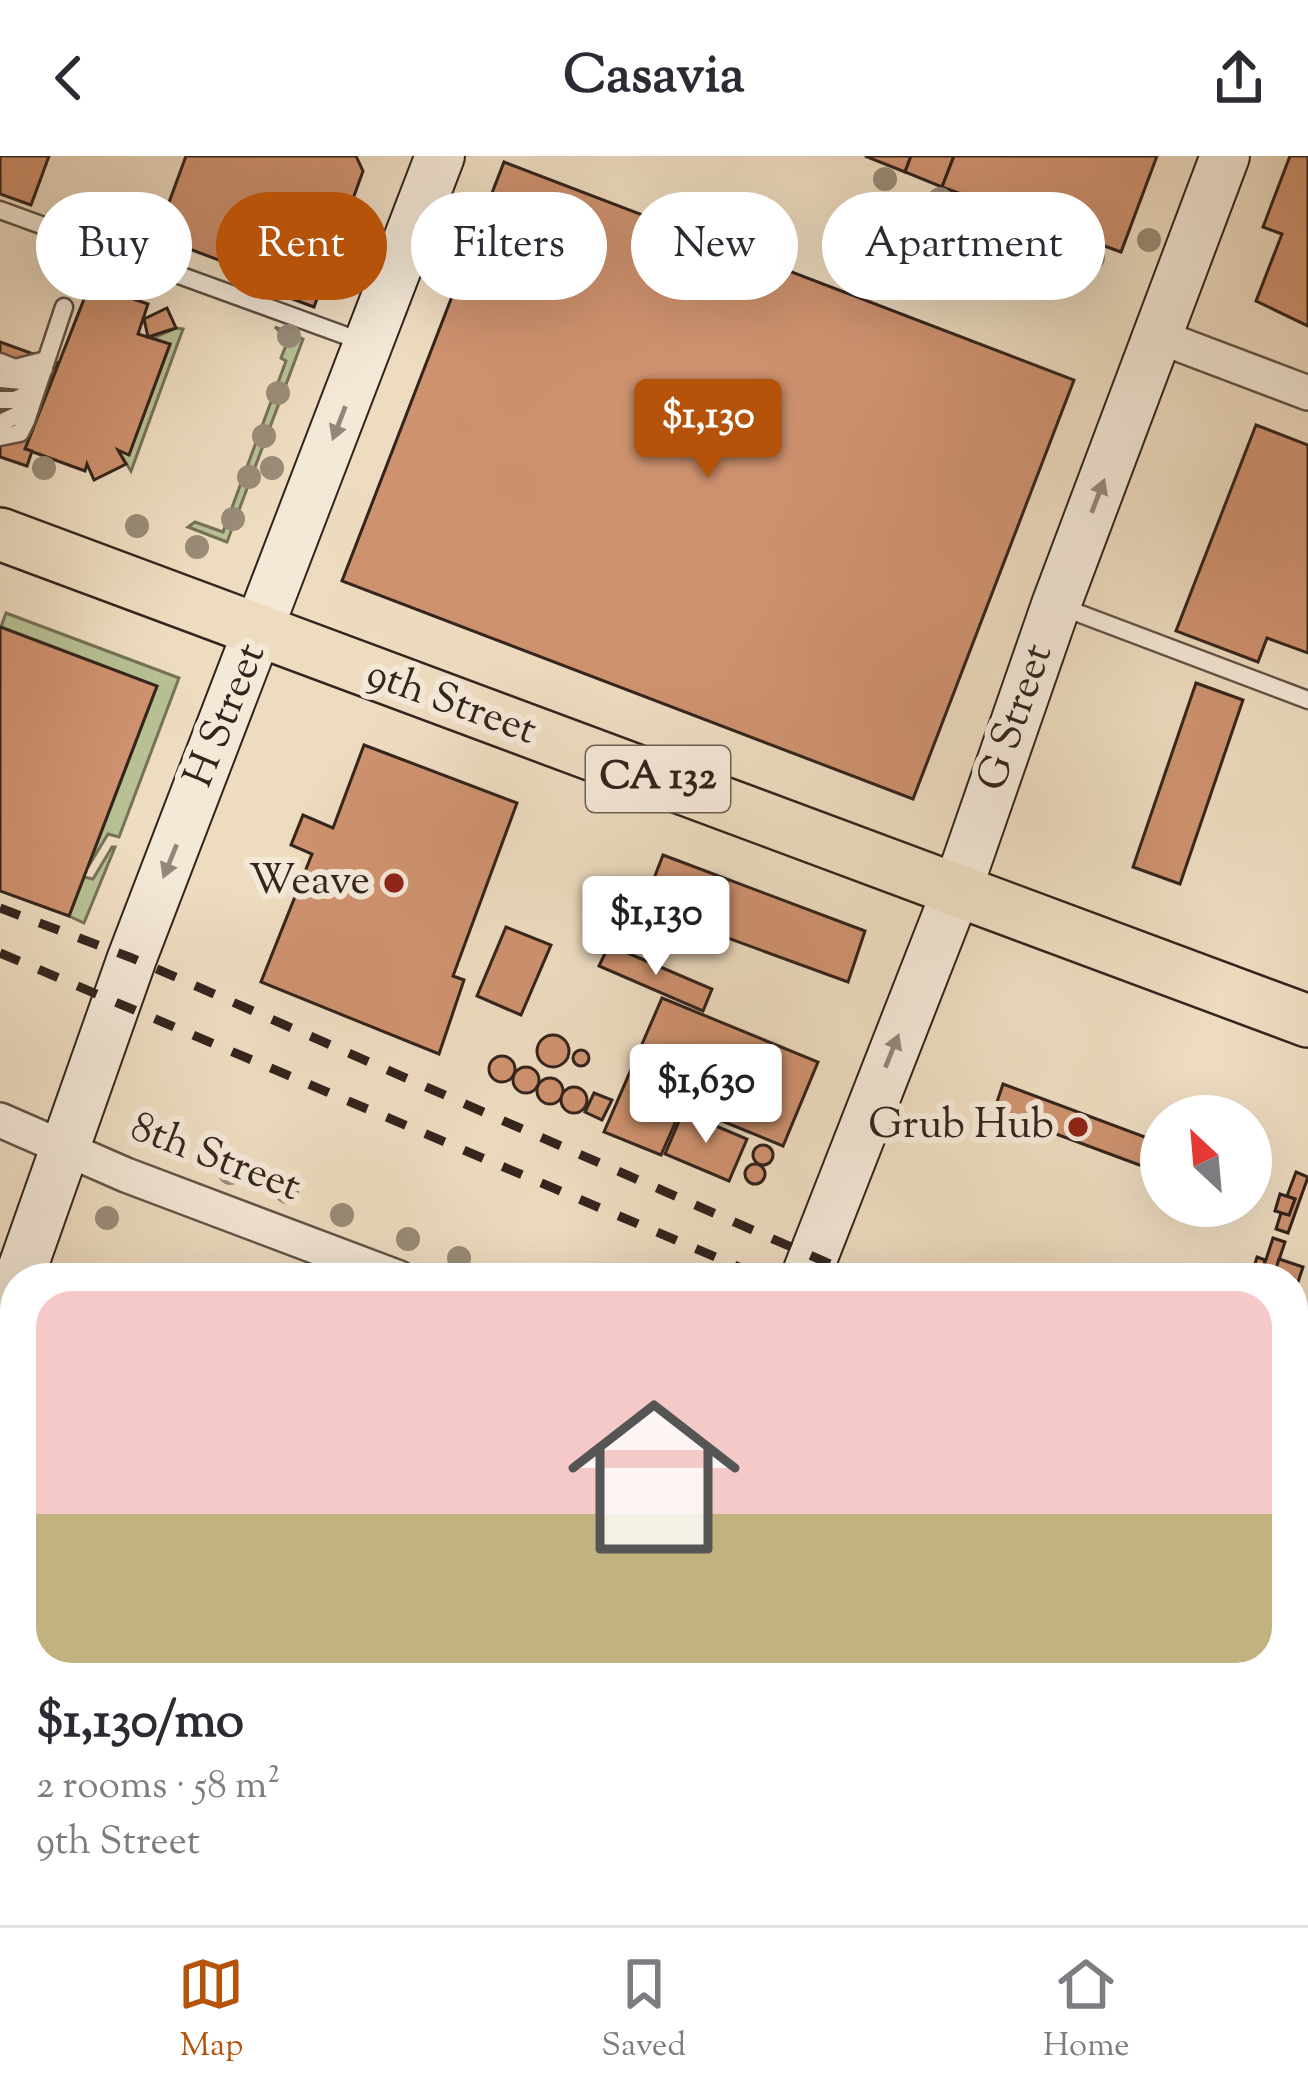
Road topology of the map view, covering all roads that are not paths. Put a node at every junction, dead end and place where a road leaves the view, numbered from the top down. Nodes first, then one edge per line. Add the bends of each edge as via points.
1 (440, 156) edge
2 (1225, 156) edge
3 (0, 210) edge
4 (64, 307) dead end
5 (1160, 337) junction
6 (370, 344) junction
7 (0, 362) edge
8 (45, 365) junction
9 (0, 380) edge
10 (36, 390) junction
11 (1308, 393) edge
12 (0, 400) edge
13 (30, 409) junction
14 (0, 423) edge
15 (0, 437) edge
16 (0, 534) edge
17 (1056, 605) junction
18 (259, 635) junction
19 (1308, 700) edge
20 (958, 887) junction
21 (1308, 1021) edge
22 (0, 1120) edge
23 (65, 1148) junction
24 (24, 1263) edge
25 (360, 1263) edge
26 (811, 1263) edge

1 - 6 main road, H Street
2 - 5 main road, G Street
3 - 6 lane
4 - 8 lane
5 - 11 street
17 -> 5 main road, G Street
6 -> 18 main road, H Street
7 - 8 lane
8 - 9 lane via 22,381
8 - 10 lane
10 - 12 lane
10 - 13 lane
13 - 14 lane
13 - 15 lane via 20,433
16 - 18 main road, 9th Street / CA 132
17 - 19 lane
17 - 20 main road, G Street
18 - 20 main road, 9th Street / CA 132
18 -> 23 main road, H Street
20 - 21 main road, 9th Street / CA 132
26 -> 20 main road, G Street
22 - 23 street, 8th Street
23 - 24 main road, H Street
23 - 25 street, 8th Street

